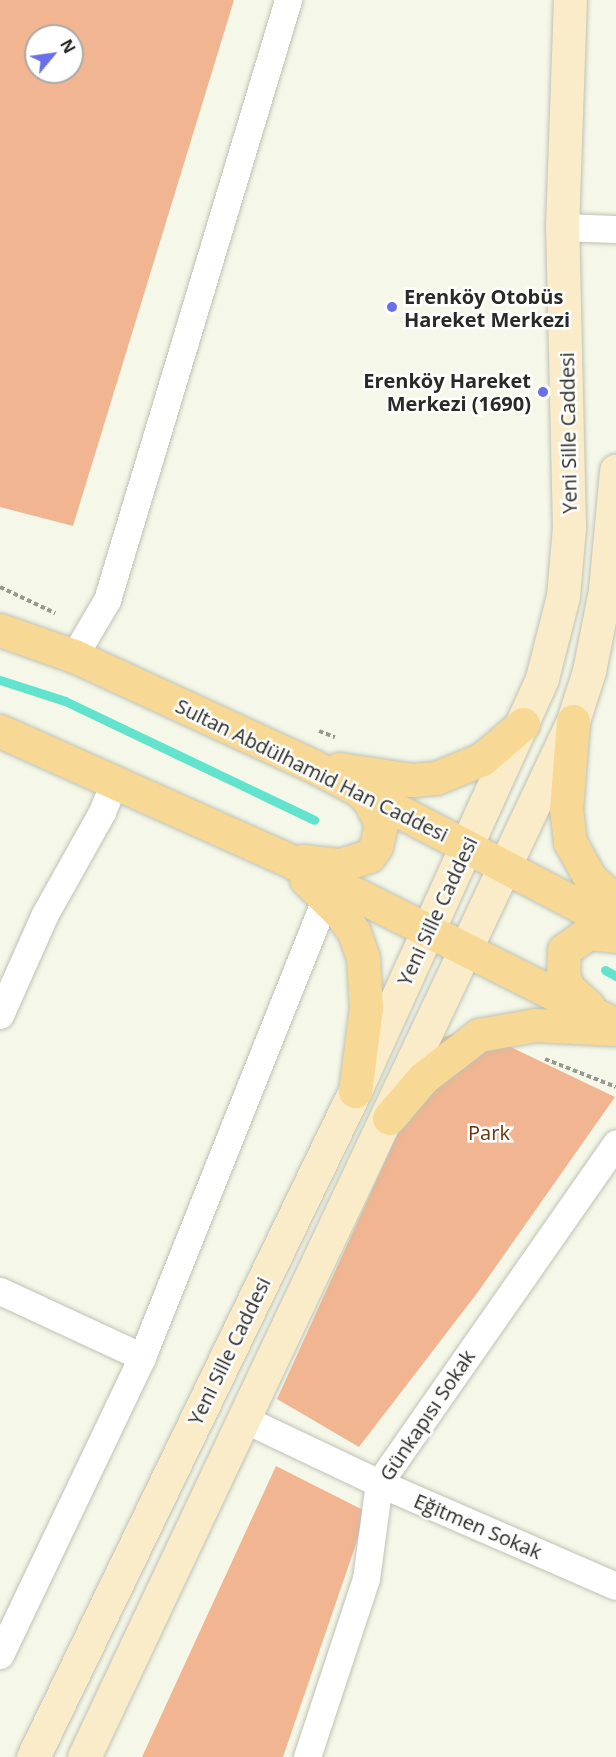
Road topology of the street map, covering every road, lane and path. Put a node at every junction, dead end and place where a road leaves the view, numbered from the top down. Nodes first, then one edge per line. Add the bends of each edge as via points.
1 (288, 0) edge
2 (570, 0) edge
3 (562, 227) junction
4 (616, 229) edge
5 (616, 471) edge
6 (0, 630) edge
7 (75, 656) junction
8 (573, 721) junction
9 (523, 724) junction
10 (0, 731) edge
11 (313, 766) junction
12 (115, 780) junction
13 (359, 790) junction
14 (467, 847) junction
15 (280, 856) junction
16 (506, 867) junction
17 (326, 898) junction
18 (616, 902) edge
19 (616, 926) edge
20 (429, 931) junction
21 (616, 936) edge
22 (467, 950) junction
23 (0, 1015) edge
24 (616, 1026) edge
25 (355, 1091) junction
26 (389, 1118) junction
27 (616, 1143) edge
28 (0, 1291) edge
29 (142, 1357) junction
30 (242, 1418) junction
31 (379, 1483) junction
32 (616, 1586) edge
33 (0, 1655) edge
34 (33, 1757) edge
35 (84, 1757) edge
36 (307, 1757) edge

1 - 7 street via 107,600
2 - 3 main road, Yeni Sille Caddesi
3 - 4 street
3 - 9 main road, Yeni Sille Caddesi via 571,486 568,562 542,678
5 - 8 main road via 605,590 589,670
6 - 7 main road, Sultan Abdülhamid Han Caddesi
7 - 11 main road, Sultan Abdülhamid Han Caddesi
8 - 16 main road
8 - 18 main road via 566,808 570,842 590,878
9 - 11 main road via 482,759 436,778 412,780
9 - 14 main road, Yeni Sille Caddesi
10 - 12 main road
11 - 13 main road, Sultan Abdülhamid Han Caddesi
12 - 15 main road
12 - 23 street via 45,914
13 - 14 main road, Sultan Abdülhamid Han Caddesi
13 - 15 main road via 370,801 381,824 376,846 369,856 340,866
14 - 16 main road, Sultan Abdülhamid Han Caddesi
14 - 20 main road, Yeni Sille Caddesi
15 - 17 main road
15 - 20 main road
16 - 19 main road, Sultan Abdülhamid Han Caddesi
16 - 22 main road
17 - 25 main road via 354,932 366,975 366,1008
17 - 29 street
20 - 22 main road
20 - 25 main road, Yeni Sille Caddesi
21 - 24 main road via 588,933 574,940 561,961 569,989
22 - 24 main road
22 - 26 main road
24 - 26 main road via 535,1025 479,1035 430,1071
25 - 34 main road, Yeni Sille Caddesi
26 - 30 main road
27 - 31 street, Günkapısı Sokak
28 - 29 street
29 - 33 street
30 - 31 street, Eğitmen Sokak
30 - 35 main road
31 - 32 street, Eğitmen Sokak
31 - 36 street, Günkapısı Sokak via 366,1579

